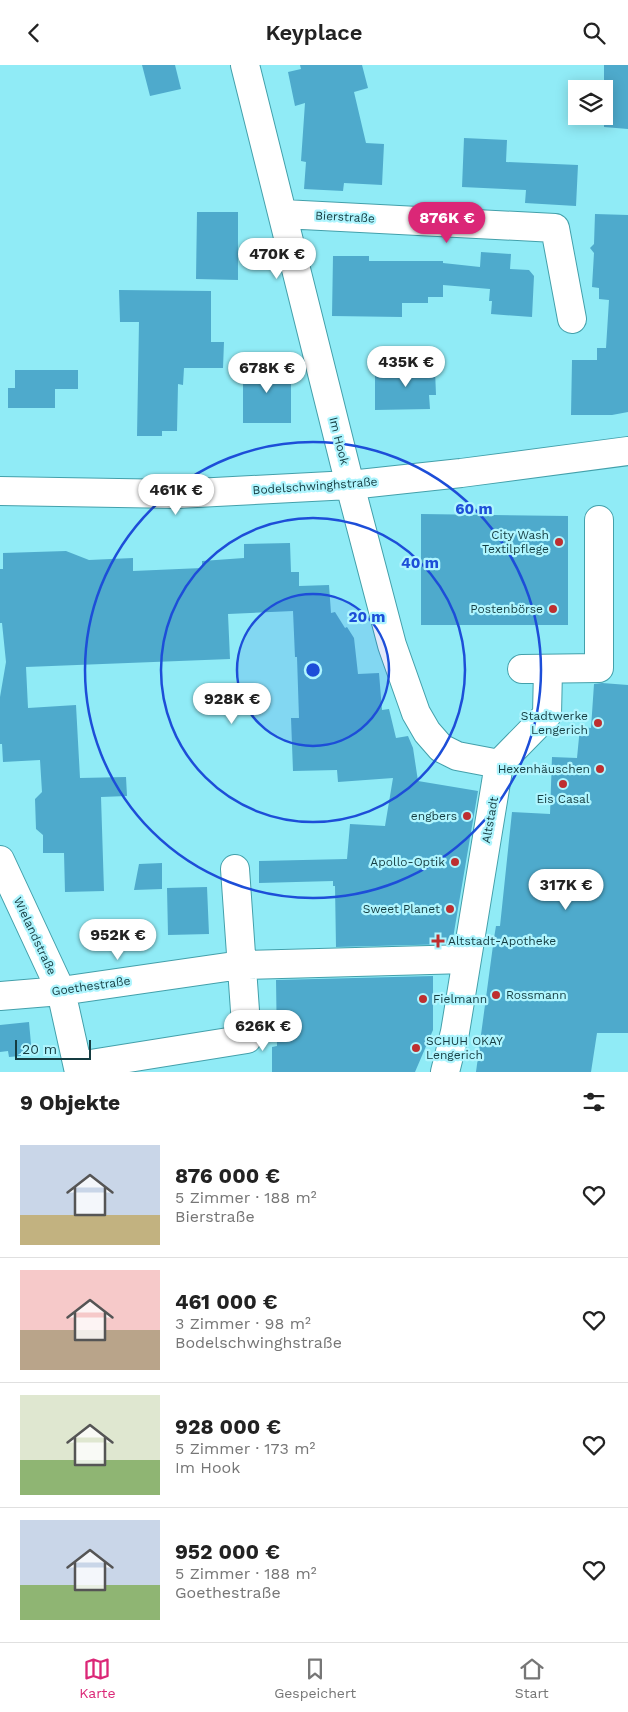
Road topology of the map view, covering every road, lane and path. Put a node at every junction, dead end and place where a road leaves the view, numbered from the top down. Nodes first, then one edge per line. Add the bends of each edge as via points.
1 (245, 65) edge
2 (283, 214) junction
3 (572, 319) dead end
4 (628, 451) edge
5 (350, 485) junction
6 (0, 491) edge
7 (599, 520) dead end
8 (499, 764) junction
9 (0, 860) edge
10 (235, 869) dead end
11 (467, 959) junction
12 (241, 965) junction
13 (61, 991) junction
14 (0, 997) edge
15 (78, 1069) edge
16 (445, 1072) edge

1 - 2 street, Im Hook
2 - 3 street, Bierstraße via 555,229
2 - 5 street, Im Hook
4 - 5 street, Bodelschwinghstraße
5 - 6 street, Bodelschwinghstraße via 178,495
5 - 8 street, Im Hook via 392,645 416,713 441,748 457,756
7 - 8 street via 599,669 535,669 547,715
8 - 11 street, Altstadt
9 - 13 street, Wielandstraße
10 - 12 street
11 - 12 street
11 - 16 street, Altstadt
12 - 13 street, Goethestraße
12 - 15 street via 247,1039
13 - 14 street, Goethestraße
13 - 15 street, Wielandstraße

